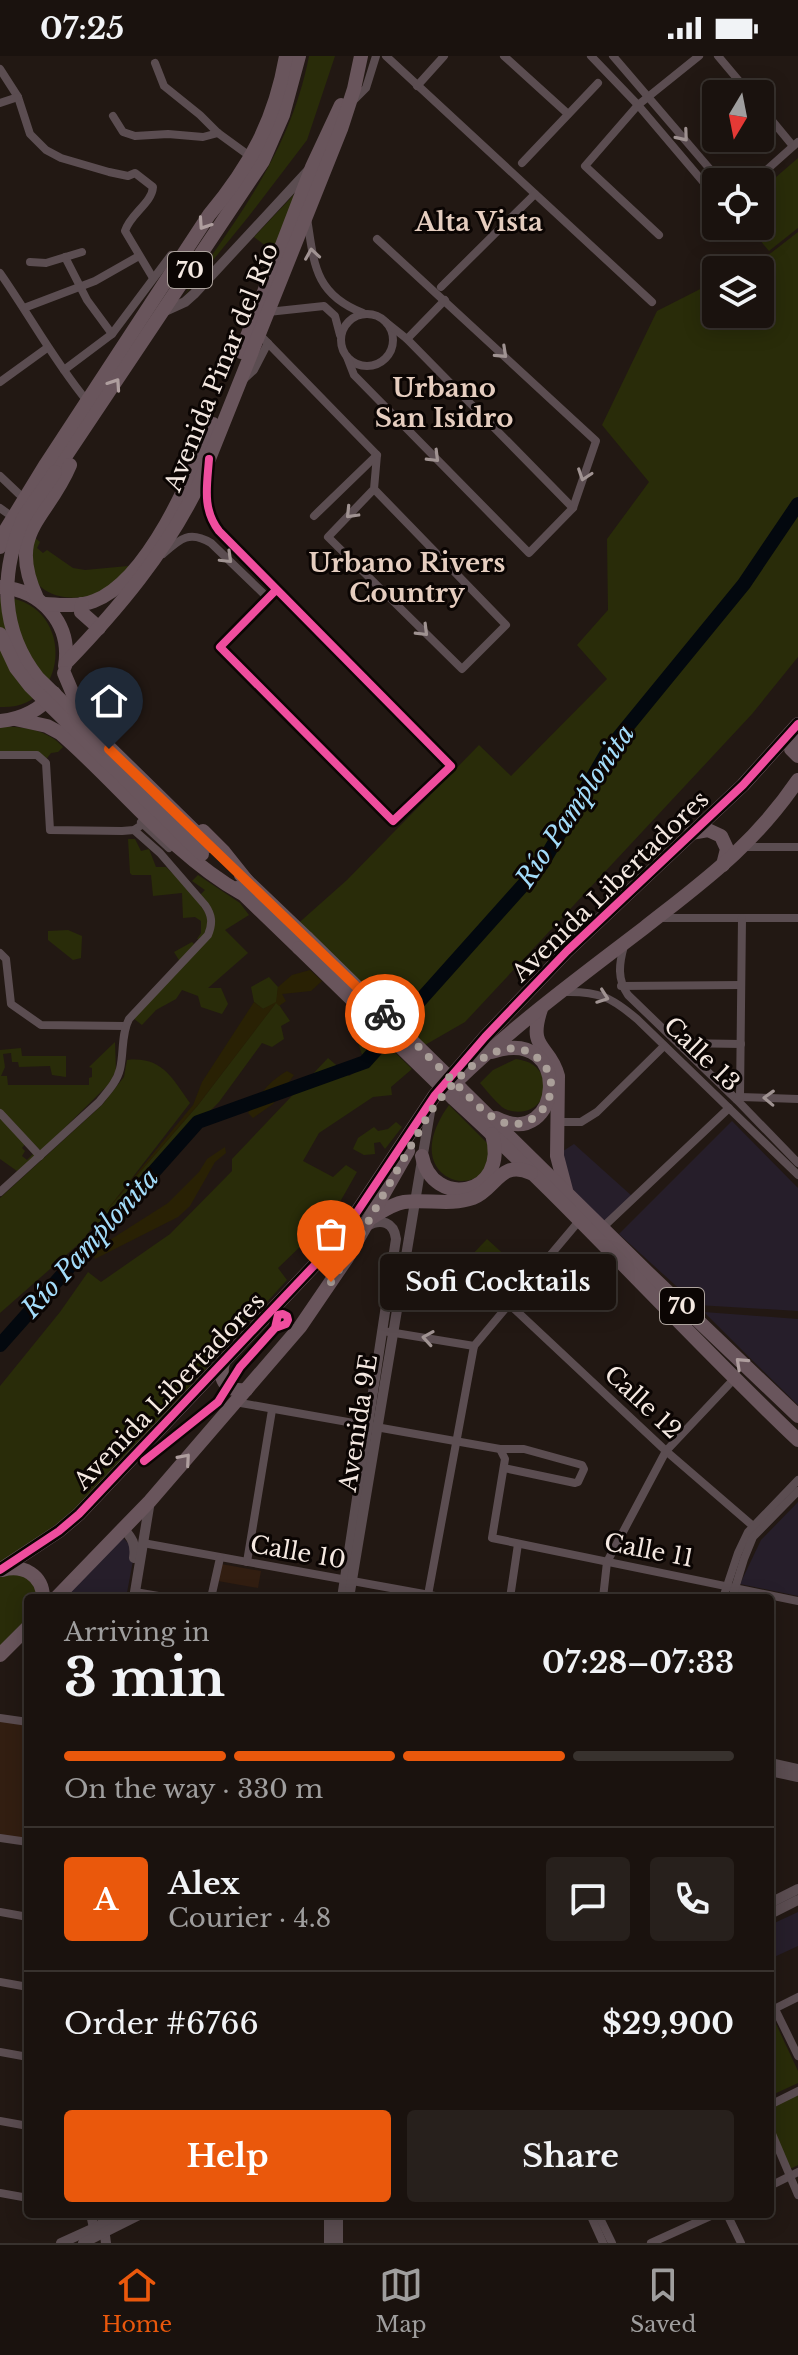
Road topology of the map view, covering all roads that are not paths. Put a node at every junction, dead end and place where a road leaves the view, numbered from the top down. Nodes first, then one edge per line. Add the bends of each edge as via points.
1 (286, 56) edge
2 (299, 56) edge
3 (352, 56) edge
4 (361, 56) edge
5 (376, 56) edge
6 (386, 56) edge
7 (444, 56) edge
8 (504, 56) edge
9 (591, 56) edge
10 (613, 56) edge
11 (699, 56) edge
12 (718, 56) edge
13 (155, 63) dead end
14 (0, 69) edge
15 (738, 80) edge
16 (598, 83) dead end
17 (417, 86) junction
18 (18, 97) junction
19 (644, 101) junction
20 (0, 103) edge
21 (350, 103) junction
22 (568, 114) junction
23 (113, 116) dead end
24 (774, 121) edge
25 (218, 133) junction
26 (796, 144) edge
27 (251, 157) junction
28 (522, 163) dead end
29 (312, 167) junction
30 (708, 168) edge
31 (769, 168) edge
32 (702, 178) edge
33 (535, 194) junction
34 (306, 216) junction
35 (659, 235) dead end
36 (377, 239) dead end
37 (82, 252) dead end
38 (171, 255) dead end
39 (139, 256) junction
40 (65, 257) junction
41 (30, 262) dead end
42 (0, 273) edge
43 (153, 278) junction
44 (80, 287) junction
45 (441, 287) dead end
46 (445, 300) junction
47 (652, 302) dead end
48 (24, 308) junction
49 (163, 312) junction
50 (268, 312) junction
51 (363, 314) junction
52 (387, 323) junction
53 (112, 334) junction
54 (340, 335) junction
55 (263, 338) junction
56 (407, 339) junction
57 (47, 348) junction
58 (347, 357) junction
59 (64, 370) junction
60 (2, 376) edge
61 (87, 401) junction
62 (85, 428) junction
63 (62, 438) junction
64 (377, 455) junction
65 (209, 459) junction
66 (0, 476) edge
67 (374, 489) junction
68 (19, 494) junction
69 (573, 508) junction
70 (2, 516) edge
71 (314, 516) dead end
72 (0, 547) edge
73 (151, 565) junction
74 (263, 577) junction
75 (254, 585) junction
76 (0, 587) edge
77 (276, 590) junction
78 (268, 598) junction
79 (41, 601) junction
80 (82, 604) junction
81 (99, 628) junction
82 (0, 634) edge
83 (65, 668) junction
84 (8, 720) edge
85 (795, 728) edge
86 (78, 749) junction
87 (0, 755) edge
88 (798, 756) edge
89 (798, 780) edge
90 (143, 824) junction
91 (134, 830) junction
92 (690, 834) junction
93 (744, 847) junction
94 (798, 847) edge
95 (206, 850) junction
96 (720, 869) junction
97 (222, 882) junction
98 (245, 887) junction
99 (657, 918) junction
100 (742, 918) junction
101 (798, 918) edge
102 (626, 942) junction
103 (3, 956) edge
104 (741, 985) junction
105 (621, 986) junction
106 (563, 992) junction
107 (11, 1004) junction
108 (0, 1007) edge
109 (541, 1009) junction
110 (125, 1026) junction
111 (678, 1043) junction
112 (741, 1044) junction
113 (664, 1046) junction
114 (485, 1055) junction
115 (457, 1094) junction
116 (739, 1099) junction
117 (798, 1099) edge
118 (729, 1108) junction
119 (483, 1110) junction
120 (430, 1112) junction
121 (0, 1113) edge
122 (557, 1122) junction
123 (492, 1134) junction
124 (40, 1156) junction
125 (422, 1156) junction
126 (798, 1163) edge
127 (535, 1175) junction
128 (798, 1175) edge
129 (0, 1192) edge
130 (567, 1194) junction
131 (413, 1202) junction
132 (579, 1221) junction
133 (368, 1223) junction
134 (602, 1228) junction
135 (509, 1304) junction
136 (388, 1332) junction
137 (474, 1346) junction
138 (223, 1362) junction
139 (734, 1379) junction
140 (246, 1390) junction
141 (235, 1402) junction
142 (272, 1410) junction
143 (798, 1416) edge
144 (373, 1428) junction
145 (798, 1440) edge
146 (456, 1442) junction
147 (666, 1451) junction
148 (502, 1452) junction
149 (504, 1468) junction
150 (798, 1480) edge
151 (798, 1491) edge
152 (150, 1501) junction
153 (753, 1526) junction
154 (123, 1528) junction
155 (143, 1543) junction
156 (518, 1544) junction
157 (220, 1558) junction
158 (247, 1562) junction
159 (607, 1562) junction
160 (0, 1571) edge
161 (348, 1581) junction
162 (729, 1587) junction
163 (43, 1594) edge
164 (60, 1594) edge
165 (132, 1594) edge
166 (132, 1594) edge
167 (212, 1594) edge
168 (343, 1594) edge
169 (349, 1594) edge
170 (422, 1594) edge
171 (428, 1594) edge
172 (511, 1594) edge
173 (603, 1594) edge
174 (725, 1594) edge
175 (731, 1594) edge
176 (764, 1594) edge
177 (774, 1596) edge
178 (798, 1601) edge
179 (24, 1631) edge
180 (0, 1655) edge
181 (0, 1718) edge
182 (24, 1721) edge
183 (774, 1764) edge
184 (798, 1769) edge
185 (774, 1772) edge
186 (798, 1777) edge
187 (0, 1838) edge
188 (24, 1841) edge
189 (798, 1889) edge
190 (798, 1900) edge
191 (774, 1901) edge
192 (0, 1912) edge
193 (774, 1912) edge
194 (24, 1916) edge
195 (0, 1982) edge
196 (24, 1986) edge
197 (798, 1997) edge
198 (774, 2009) edge
199 (774, 2014) edge
200 (0, 2052) edge
201 (24, 2056) edge
202 (798, 2056) edge
203 (798, 2091) edge
204 (774, 2103) edge
205 (0, 2121) edge
206 (24, 2125) edge
207 (774, 2136) edge
208 (794, 2174) edge
209 (774, 2184) edge
210 (0, 2193) edge
211 (798, 2195) edge
212 (24, 2197) edge
213 (120, 2218) edge
214 (132, 2218) edge
215 (329, 2218) edge
216 (338, 2218) edge
217 (592, 2218) edge
218 (600, 2218) edge
219 (706, 2218) edge
220 (729, 2218) edge
221 (101, 2232) edge
222 (61, 2243) edge
223 (83, 2243) edge
224 (329, 2243) edge
225 (338, 2243) edge
226 (603, 2243) edge
227 (612, 2243) edge
228 (651, 2243) edge
229 (741, 2243) edge

1 - 27 main road, 70 via 269,120
2 - 49 main road, 70 via 263,161
3 - 29 main road, Avenida Pinar del Río via 340,107
4 - 21 main road, Avenida Pinar del Río
5 - 21 street via 366,88
6 - 17 street
7 - 17 street
8 - 22 street
9 - 19 street
10 - 19 street
11 - 19 street
12 - 15 street
13 - 25 street via 164,86
14 - 18 street
16 - 22 street
17 - 33 street
18 - 20 street
18 - 39 street via 30,134 46,150 109,172 135,173 154,190 126,227
19 -> 30 street
19 - 32 street
19 - 35 street via 585,166
21 - 34 main road, Avenida Pinar del Río
22 - 28 street
23 - 25 street via 123,132 135,136
24 - 26 street
25 - 27 street
26 - 31 street
27 -> 61 main road, 70
29 - 49 street via 194,294
29 - 80 main road, Avenida Pinar del Río via 177,506 123,581
33 - 45 street
33 - 47 street
34 - 50 main road, Avenida Pinar del Río
51 -> 34 street via 344,304 317,274
36 - 46 street
37 - 40 street
38 - 43 street
39 - 43 street
39 - 44 street
40 - 41 street
40 - 44 street
42 - 48 street
43 - 53 street
44 - 48 street
44 - 53 street
46 - 56 street
46 -> 69 street via 596,441
48 - 57 street
62 -> 49 main road, 70
50 - 54 street via 324,306 335,316
50 - 55 main road, Avenida Pinar del Río
51 - 52 street
51 - 54 street via 348,321
52 - 56 street
52 - 58 street via 393,338 384,360 361,366
53 - 59 street
54 - 58 street
55 - 64 street
55 - 65 main road, Avenida Pinar del Río via 238,384
56 - 69 street
57 - 59 street
57 - 60 street
58 -> 69 street via 354,375 529,553
59 - 61 street
61 - 63 main road, 70
62 - 79 main road via 68,471 26,544 26,569
62 - 95 main road, 70, bridge via 15,535 4,584 12,635 44,684
63 - 68 main road via 41,457
63 - 72 main road, 70
64 - 67 street
64 - 71 street
65 - 73 main road, Avenida Pinar del Río via 189,506
65 - 74 street via 206,501 212,522
66 - 68 street
67 -> 67 street via 328,537 462,669 506,625
68 - 70 main road
73 -> 75 street via 180,540 201,537
73 - 81 main road, Avenida Pinar del Río
74 - 75 street
74 - 77 street
75 - 78 street
76 - 79 main road, Avenida Pinar del Río
77 - 78 street
77 - 78 street via 451,766 393,821 220,647
79 - 80 main road, Avenida Pinar del Río
79 - 83 main road via 63,631
80 - 81 main road via 81,612
81 - 83 main road, Avenida Pinar del Río
82 - 95 main road, 70, bridge via 30,686
83 - 84 main road, Avenida Pinar del Río via 46,702
83 - 98 main road via 83,711 224,852
84 - 86 main road via 52,728
85 - 88 main road via 791,749
85 - 92 main road, Avenida Libertadores
86 - 90 street
86 - 97 main road
87 - 91 street via 43,758 50,830
89 - 93 main road, Avenida Libertadores
90 - 91 street
90 - 97 street
91 - 110 street via 196,895 212,922 208,935
92 - 96 main road via 708,830 721,836 727,849
92 - 138 main road, Avenida Libertadores via 485,1037 435,1095 333,1245
93 - 94 street
93 - 96 main road, Avenida Libertadores
95 - 98 main road, 70
96 - 99 main road, Avenida Libertadores
97 - 98 main road
98 - 115 main road, 70, bridge
99 - 100 street
99 - 102 main road, Avenida Libertadores
100 - 101 street
100 - 104 street
102 - 105 street
102 - 106 main road, Avenida Libertadores
103 - 107 street
104 - 105 street
104 - 112 street
105 - 111 street, Calle 13
106 - 109 main road, Avenida Libertadores
106 -> 113 street, Calle 13 via 602,994
107 - 108 street
107 - 110 street via 41,1025
109 - 114 main road, Avenida Libertadores
109 - 122 main road via 536,1035 557,1072
110 - 124 street via 119,1073 111,1088
111 - 112 street
111 - 116 street, Calle 13
112 - 116 street
113 - 118 street, Calle 13
113 - 122 street via 597,1112 581,1122
114 - 119 main road via 505,1048 526,1051 544,1065 551,1085 546,1105 527,1122 508,1123
114 - 120 main road, Avenida Libertadores
115 - 119 main road, 70
115 - 123 main road, 70
117 -> 116 street
116 - 126 street, Calle 13
118 - 128 street, Calle 13
118 - 134 street
119 - 130 main road, 70
120 - 125 street, Avenida 9E
120 - 133 main road, Avenida Libertadores
121 - 124 street
122 - 130 main road via 558,1161
123 - 125 main road via 494,1166 468,1188 452,1189 437,1182 426,1171
123 - 127 main road, 70
124 - 129 street
125 - 131 street, Avenida 9E
127 - 131 main road via 513,1169 474,1197
127 - 132 main road, 70
130 - 134 main road, 70
131 - 133 main road via 393,1205
131 - 136 street, Avenida 9E
132 - 135 street
132 - 139 main road, 70
133 - 136 street, Avenida 9E via 382,1221 396,1234
133 - 140 main road, Avenida Libertadores via 300,1327
143 -> 134 main road, 70
135 - 137 street
135 - 147 street, Calle 12
137 -> 136 street
136 - 144 street, Avenida 9E
137 - 146 street
138 - 140 main road via 222,1380 237,1391
138 - 160 main road, Avenida Libertadores via 79,1514
139 - 145 main road, 70
139 - 147 street
140 - 141 main road, Avenida Libertadores
141 - 142 street
152 -> 141 main road, Avenida Libertadores
142 - 144 street
142 - 158 street
144 - 146 street
144 - 161 street, Avenida 9E
146 - 148 street
146 - 171 street
147 - 153 street, Calle 12
147 - 159 street
148 - 149 street
148 - 149 street via 524,1449 584,1469 575,1483
149 - 156 street, Calle 11 via 492,1538
150 - 153 street
151 - 162 street via 753,1537
152 - 154 main road, Avenida Libertadores
152 - 155 street
153 - 162 street via 738,1553
154 - 164 main road, Avenida Libertadores
154 - 165 street via 136,1547
155 - 157 street, Calle 10
155 - 166 street
156 - 159 street, Calle 11
156 - 172 street
157 - 158 street, Calle 10
157 - 167 street
158 - 161 street, Calle 10
159 - 162 street, Calle 11
159 - 173 street
160 - 163 main road via 25,1570 36,1577
161 - 168 street, Avenida 9E
161 - 169 street, Avenida 9E
161 - 170 street, Calle 10
162 - 174 street
162 - 175 street
162 - 176 street, Calle 11
177 - 178 street, Calle 11
179 - 180 main road
181 - 182 street
183 - 184 street
185 - 186 street
187 - 188 street
189 - 191 street
190 - 193 street
192 - 194 street
195 - 196 street
197 - 198 street
199 - 202 street
200 - 201 street
203 - 204 street
205 - 206 street
207 - 208 street
208 - 209 street
208 - 211 street
210 - 212 street
213 - 221 street
214 - 221 street
215 - 224 street
216 - 225 street
217 - 226 street
218 - 227 street
219 - 228 street
220 - 229 street
221 - 222 street
221 - 223 street

